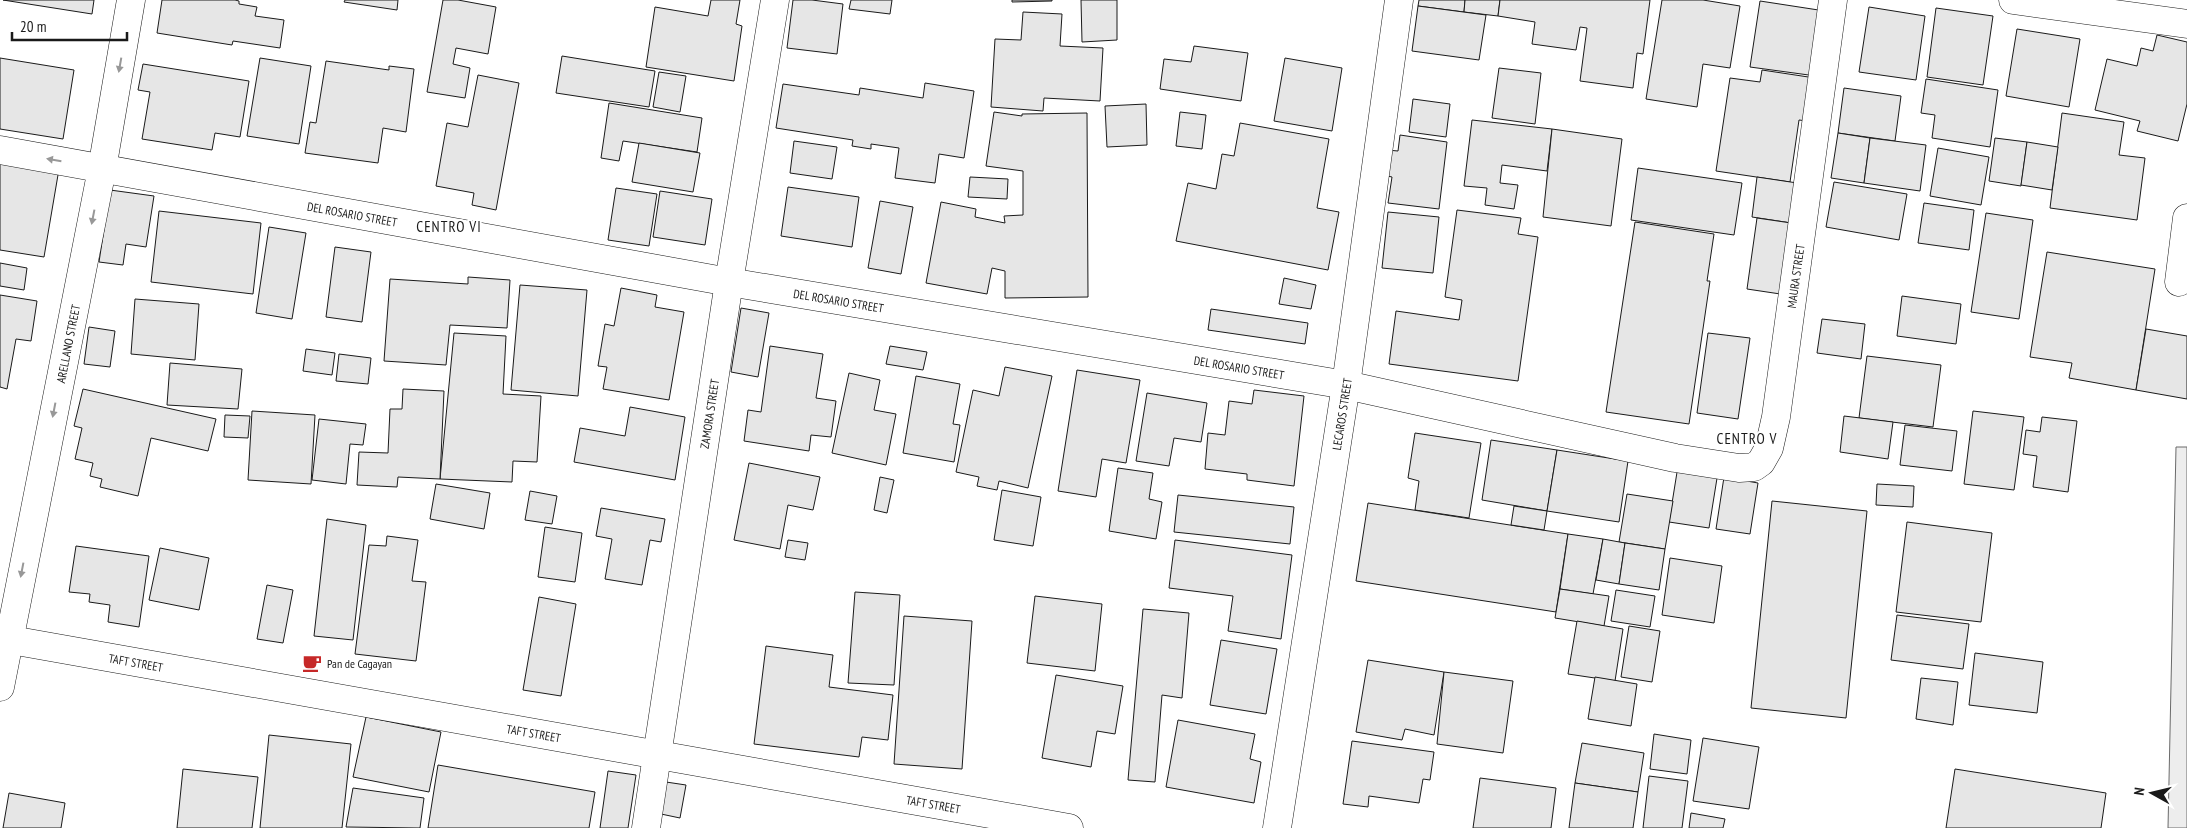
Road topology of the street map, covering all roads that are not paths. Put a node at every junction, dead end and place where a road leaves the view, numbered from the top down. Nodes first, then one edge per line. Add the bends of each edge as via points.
1 (131, 0) edge
2 (775, 0) edge
3 (1399, 0) edge
4 (1834, 0) edge
5 (2013, 0) edge
6 (2187, 24) edge
7 (0, 150) edge
8 (102, 169) junction
9 (2187, 218) edge
10 (729, 282) junction
11 (2179, 282) dead end
12 (1346, 386) junction
13 (1675, 458) joint
14 (4, 639) edge
15 (0, 687) edge
16 (658, 754) junction
17 (646, 828) edge
18 (1068, 828) edge
19 (1277, 828) edge

1 -> 8 street, ARELLANO STREET
2 - 10 street, ZAMORA STREET
3 - 12 street, LECAROS STREET
4 - 13 street, MAURA STREET via 1776,417 1768,448 1761,462 1746,468
5 - 6 street
8 -> 7 street, DEL ROSARIO STREET
8 - 10 street, DEL ROSARIO STREET
8 -> 14 street, ARELLANO STREET
9 - 11 street
10 - 12 street, DEL ROSARIO STREET
10 - 16 street, ZAMORA STREET
12 - 13 street, DEL ROSARIO STREET
12 - 19 street, LECAROS STREET
14 - 15 street, ARELLANO STREET
14 - 16 street, TAFT STREET
16 - 17 street, ZAMORA STREET
16 - 18 street, TAFT STREET

